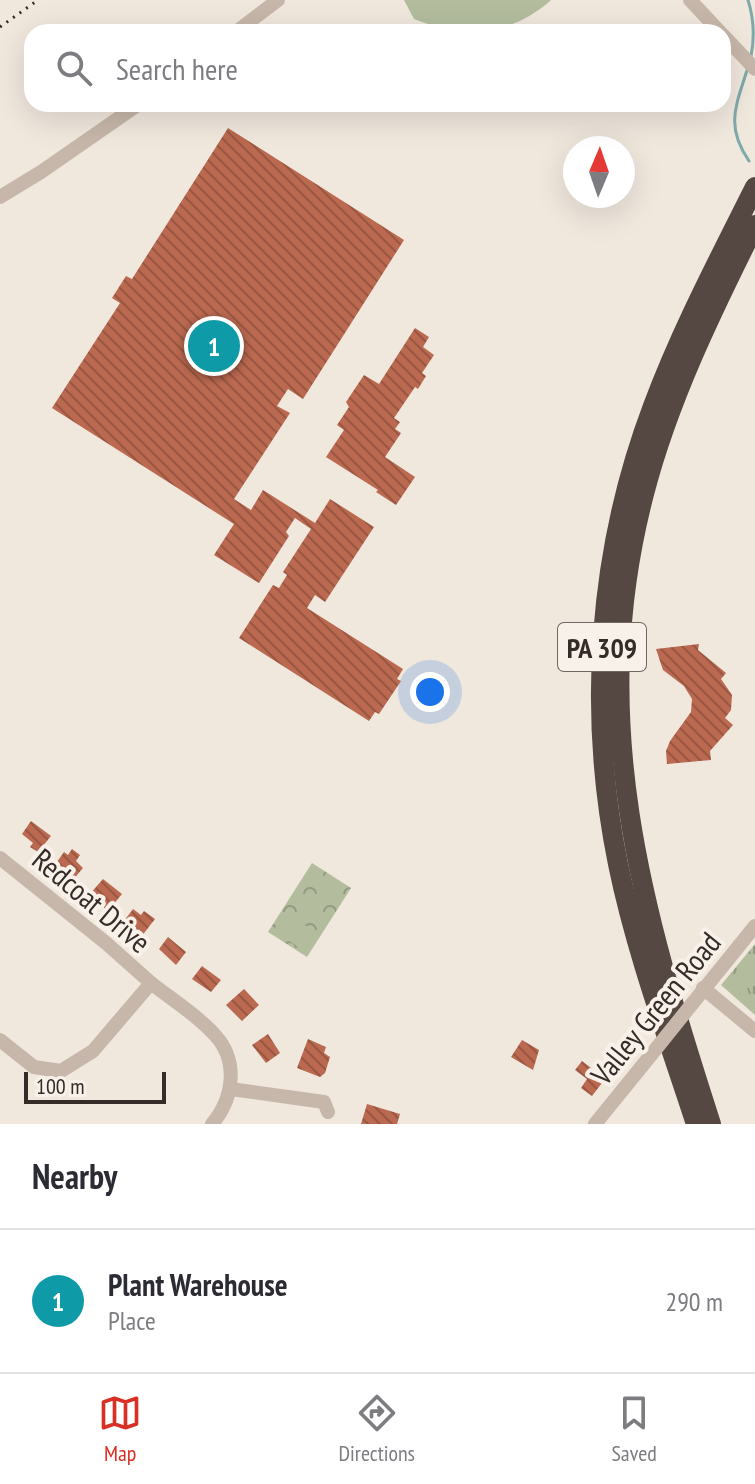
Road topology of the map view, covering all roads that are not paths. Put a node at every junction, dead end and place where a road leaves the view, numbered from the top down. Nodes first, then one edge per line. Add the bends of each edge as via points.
1 (278, 0) edge
2 (690, 0) edge
3 (246, 24) edge
4 (713, 24) edge
5 (731, 43) edge
6 (755, 69) edge
7 (127, 112) edge
8 (755, 187) edge
9 (0, 197) edge
10 (755, 225) edge
11 (0, 858) edge
12 (755, 926) edge
13 (151, 983) junction
14 (703, 988) junction
15 (755, 1031) edge
16 (0, 1040) edge
17 (231, 1089) junction
18 (328, 1112) dead end
19 (212, 1124) edge
20 (595, 1124) edge
21 (696, 1124) edge
22 (711, 1124) edge

1 - 3 street
2 - 4 street
5 - 6 street
7 - 9 street
8 - 21 highway, PA 309 via 649,418 622,507 603,635 603,759 619,866
10 - 22 highway, PA 309 via 709,322 644,492 620,649 620,732 632,839 658,955
11 - 13 street, Redcoat Drive
12 - 14 street, Valley Green Road
13 - 16 street, Redcoat Drive via 93,1051 61,1071 34,1067
13 - 17 street, Redcoat Drive via 215,1034 229,1066
14 - 15 street
14 - 20 street, Valley Green Road, bridge
17 - 18 street via 324,1102
17 - 19 street

